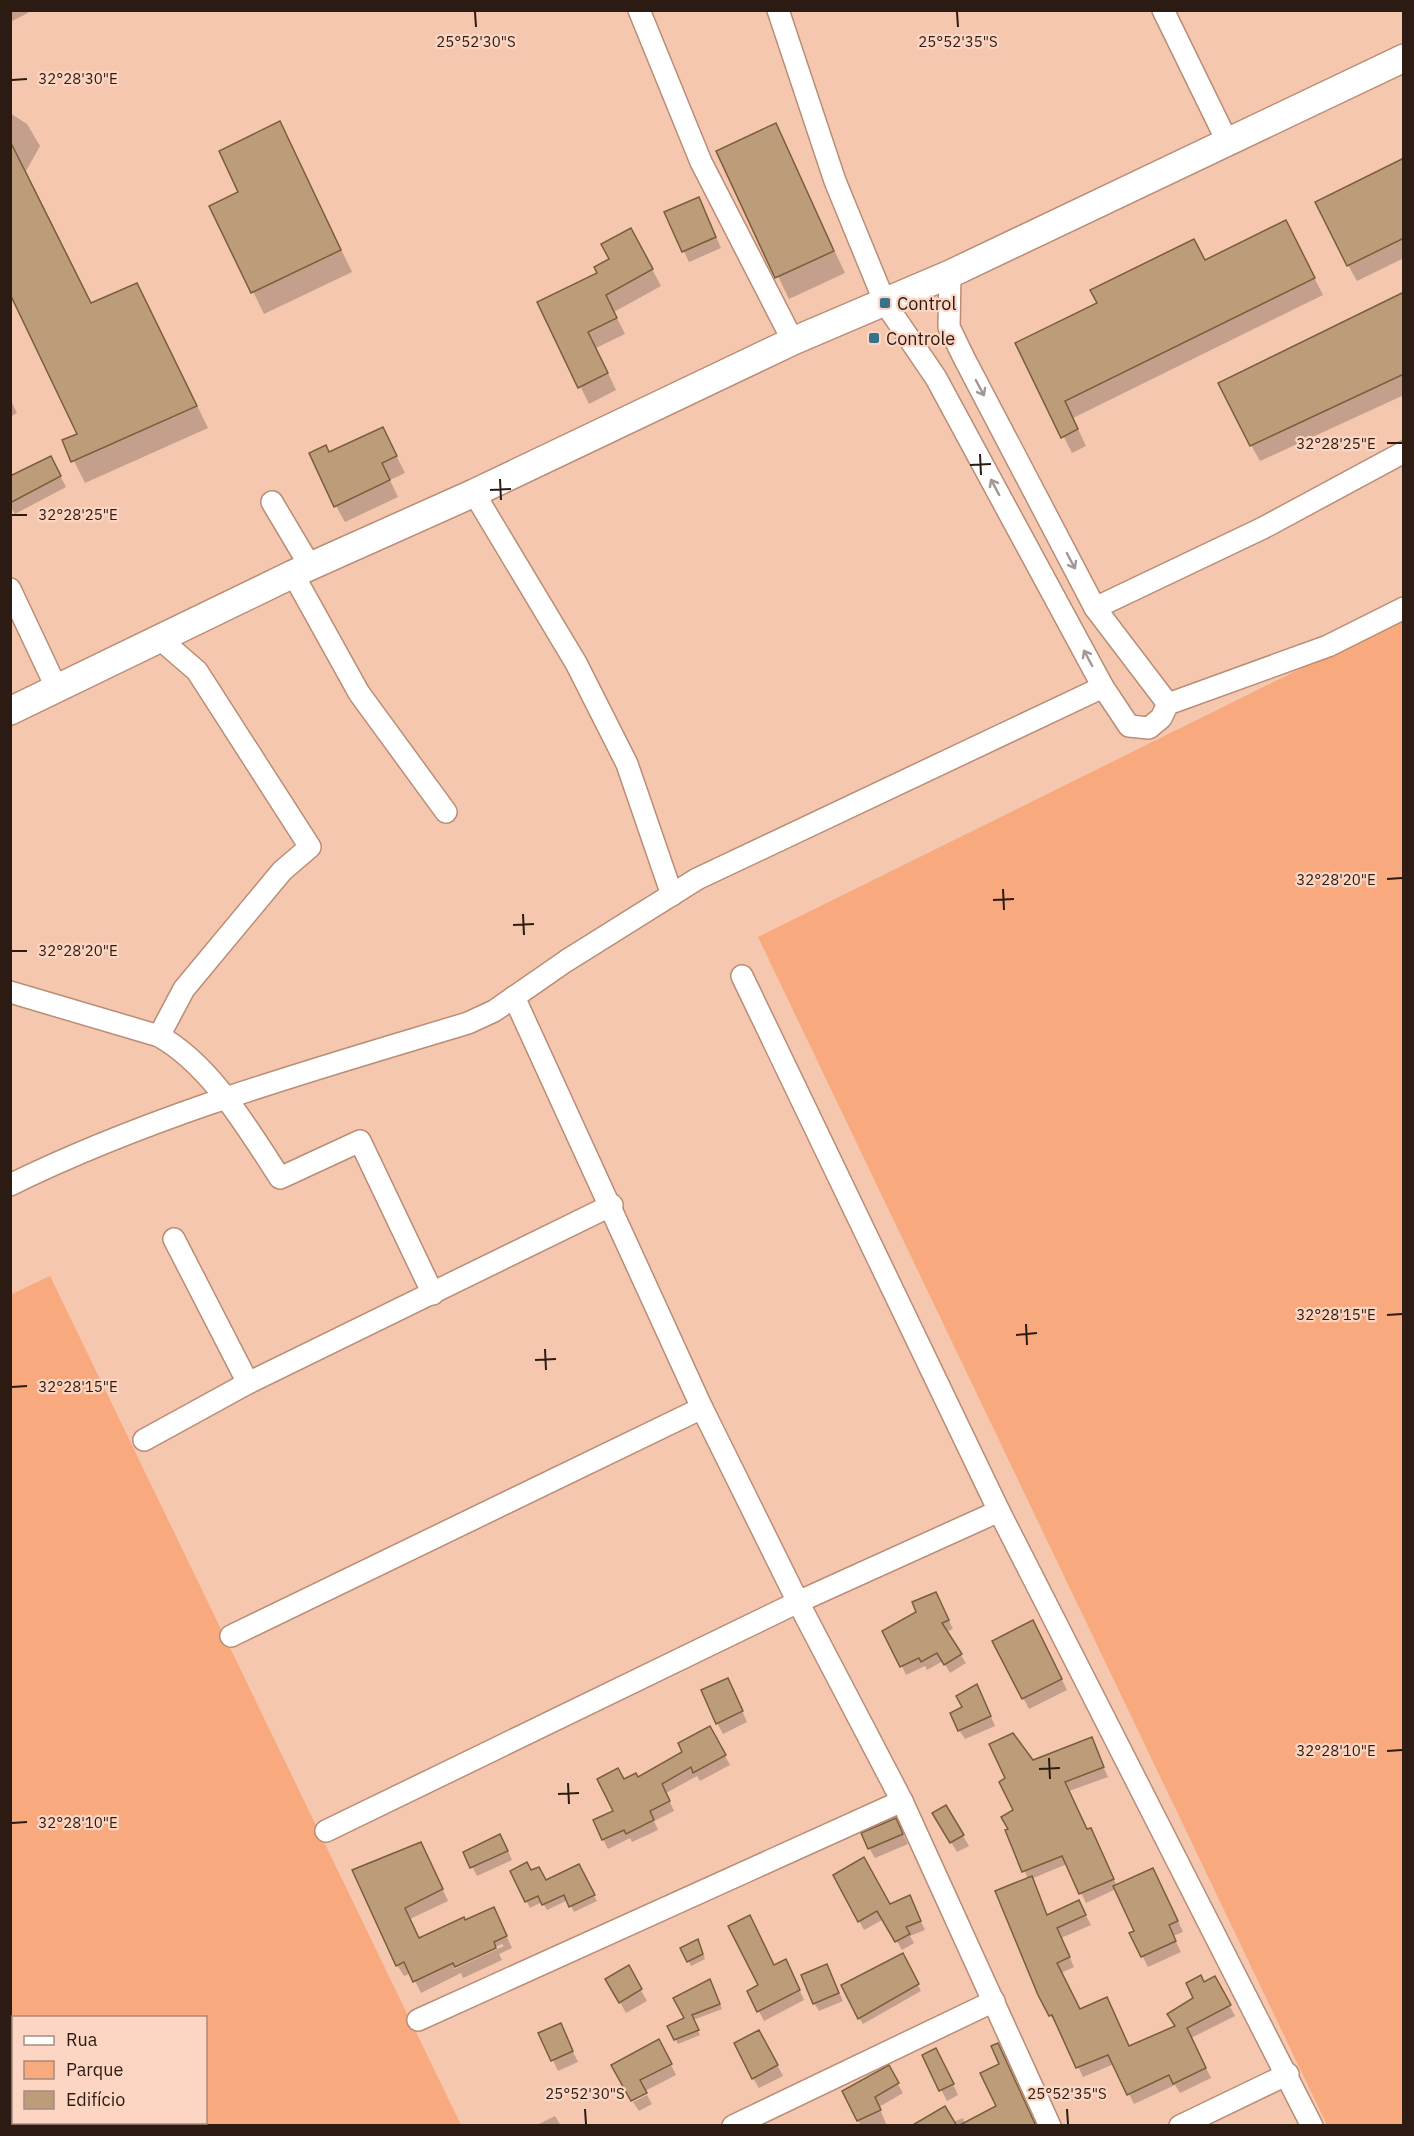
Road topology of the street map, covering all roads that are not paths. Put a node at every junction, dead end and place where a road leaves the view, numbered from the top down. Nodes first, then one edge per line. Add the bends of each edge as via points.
1 (639, 10) edge
2 (778, 10) edge
3 (1163, 10) edge
4 (1404, 58) edge
5 (1227, 141) junction
6 (950, 274) junction
7 (885, 303) junction
8 (793, 341) junction
9 (964, 358) junction
10 (936, 378) junction
11 (1404, 452) edge
12 (474, 493) junction
13 (272, 502) dead end
14 (302, 570) junction
15 (10, 589) edge
16 (1095, 608) junction
17 (1404, 608) edge
18 (160, 639) junction
19 (1103, 687) junction
20 (57, 688) junction
21 (1168, 704) junction
22 (10, 711) edge
23 (446, 812) dead end
24 (672, 895) junction
25 (742, 976) dead end
26 (10, 992) edge
27 (514, 997) junction
28 (159, 1036) junction
29 (226, 1096) junction
30 (10, 1185) edge
31 (612, 1205) junction
32 (174, 1239) dead end
33 (433, 1294) junction
34 (248, 1383) junction
35 (702, 1408) junction
36 (144, 1440) dead end
37 (999, 1511) junction
38 (798, 1602) junction
39 (231, 1636) dead end
40 (902, 1801) junction
41 (326, 1831) dead end
42 (994, 2001) junction
43 (418, 2020) dead end
44 (1288, 2074) junction
45 (733, 2126) edge
46 (1050, 2126) edge
47 (1180, 2126) edge
48 (1312, 2126) edge

1 - 8 street via 701,162
2 - 7 street via 835,181
3 - 5 street
4 - 5 main road
5 - 6 main road
6 - 7 main road
6 - 9 street via 949,327
7 - 8 main road
7 - 10 street
8 - 12 main road
9 - 10 street via 950,356 938,363
9 -> 16 street
19 -> 10 street
11 - 16 street via 1263,528
12 - 14 main road
12 - 24 street via 576,663 627,764
13 - 14 street
14 - 18 main road
14 - 23 street via 359,693
15 - 20 street
16 - 21 street
17 - 21 street via 1328,646
18 - 20 main road
18 - 28 street via 196,671 310,847 282,871 184,989
19 - 21 street via 1129,726 1149,728 1161,718
19 - 24 street via 707,874
20 - 22 main road
24 - 27 street
25 - 37 street
26 - 28 street
27 - 29 street via 468,1023
27 - 31 street
28 - 29 street via 182,1049
29 - 30 street
29 - 33 street via 280,1178 360,1141
31 - 33 street
31 - 35 street
32 - 34 street
33 - 34 street
34 - 36 street
35 - 38 street
35 - 39 street
37 - 38 street
37 - 44 street
38 - 40 street
38 - 41 street
40 - 42 street
40 - 43 street
42 - 45 street
42 - 46 street
44 - 47 street
44 - 48 street

